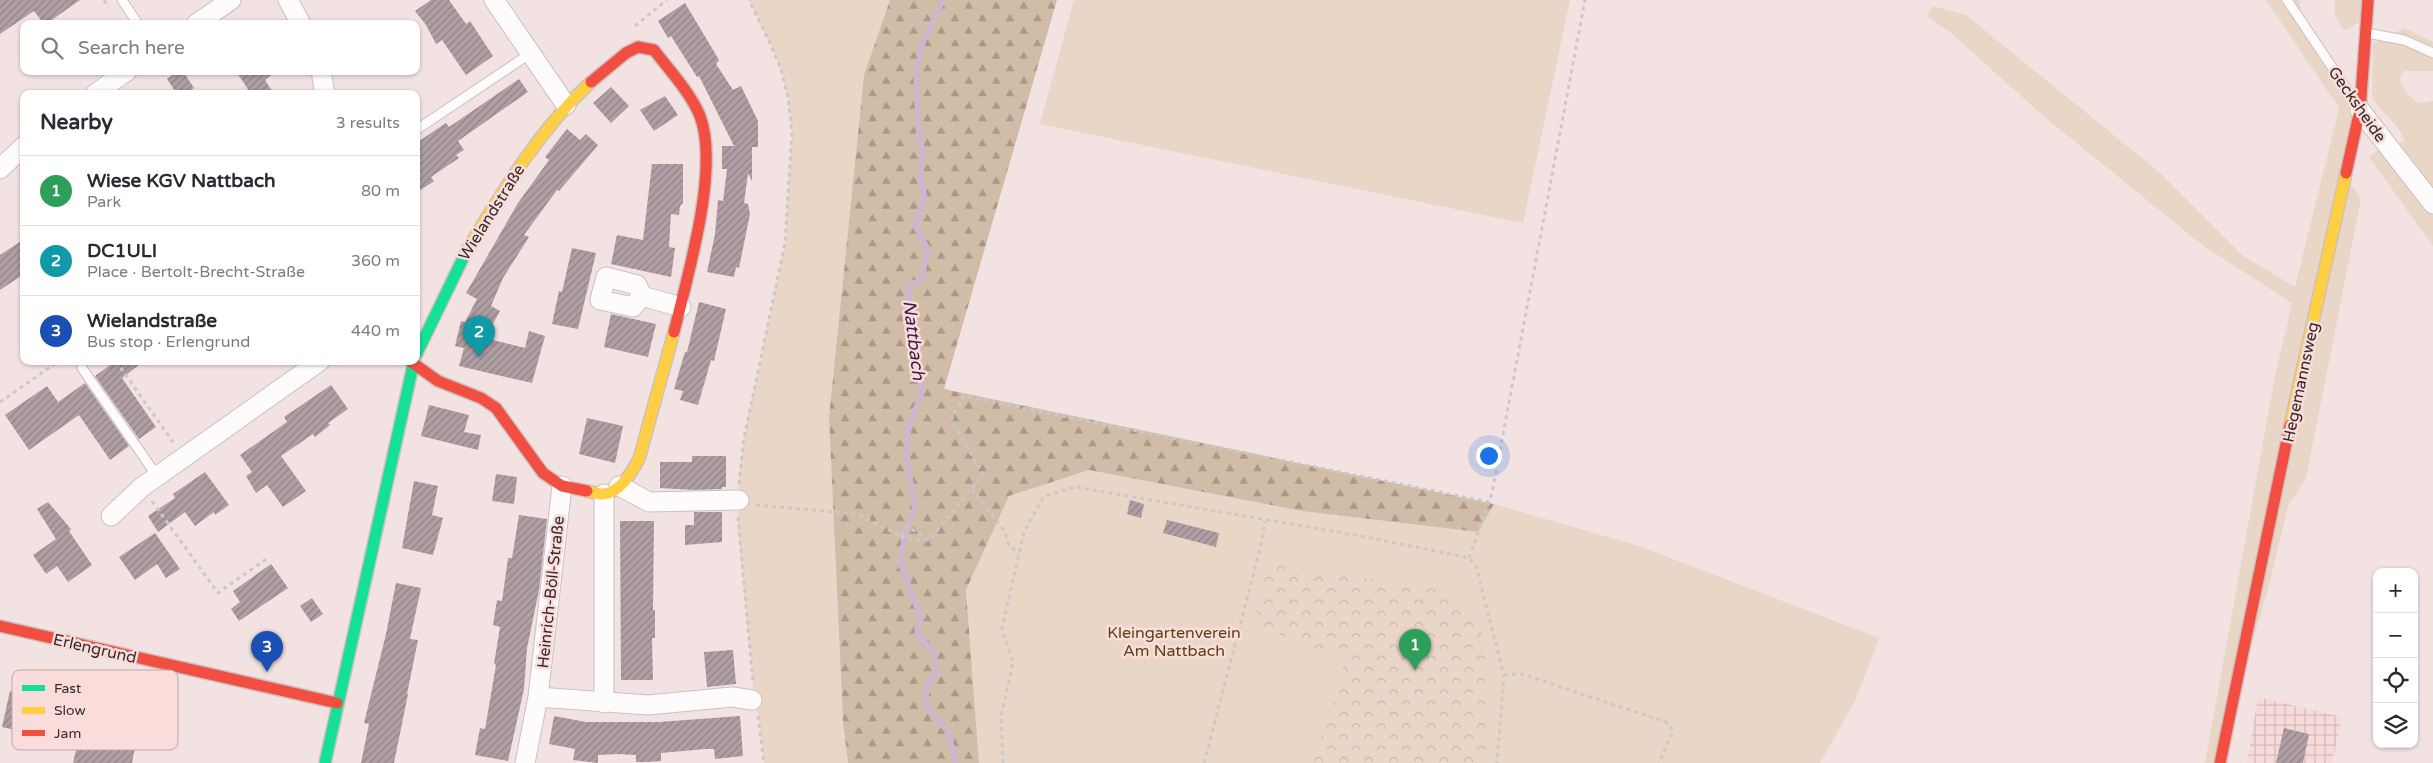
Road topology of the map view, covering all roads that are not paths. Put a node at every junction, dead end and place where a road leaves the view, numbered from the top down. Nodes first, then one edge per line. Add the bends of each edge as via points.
1 (122, 0) edge
2 (231, 0) edge
3 (288, 0) edge
4 (494, 0) edge
5 (2288, 0) edge
6 (2368, 0) edge
7 (135, 20) edge
8 (202, 20) edge
9 (298, 20) edge
10 (2366, 33) junction
11 (531, 53) junction
12 (2433, 53) edge
13 (121, 75) edge
14 (322, 75) edge
15 (100, 90) edge
16 (324, 90) edge
17 (566, 105) junction
18 (2360, 110) junction
19 (420, 127) edge
20 (20, 150) edge
21 (0, 168) edge
22 (2433, 204) edge
23 (642, 296) dead end
24 (681, 307) junction
25 (420, 345) edge
26 (314, 365) edge
27 (412, 365) edge
28 (419, 365) edge
29 (82, 368) dead end
30 (157, 476) junction
31 (562, 486) junction
32 (612, 490) junction
33 (739, 500) road end
34 (111, 516) dead end
35 (0, 626) edge
36 (538, 697) junction
37 (752, 700) road end
38 (337, 703) junction
39 (604, 703) junction
40 (325, 763) edge
41 (525, 763) edge
42 (2220, 763) edge

1 - 7 lane
2 - 8 street
3 - 9 street
4 - 11 street
5 - 18 lane, Gecksheide
6 - 10 street, Hegemannsweg
10 - 12 lane via 2404,40
10 - 18 street, Hegemannsweg
11 - 17 street
11 - 19 lane
13 - 15 street
14 - 16 street
17 - 24 street, Wielandstraße via 626,53 638,47 654,50 702,121 706,159 703,198
17 - 25 street, Wielandstraße via 513,175 463,256
18 - 22 street, Gecksheide
18 - 42 street, Hegemannsweg
20 - 21 street
23 - 24 street
24 - 32 street, Wielandstraße via 639,459 630,476
26 - 30 street
27 - 38 street, Wielandstraße
28 - 31 street via 438,382 481,398 496,408 543,473
29 - 30 lane
30 - 34 street
31 - 32 street
31 - 36 street, Heinrich-Böll-Straße
32 - 33 street via 649,502
32 - 39 street
35 - 38 street, Erlengrund
36 - 39 street
36 - 41 street, Heinrich-Böll-Straße
37 - 39 street via 732,697 648,705
38 - 40 street, Wielandstraße

